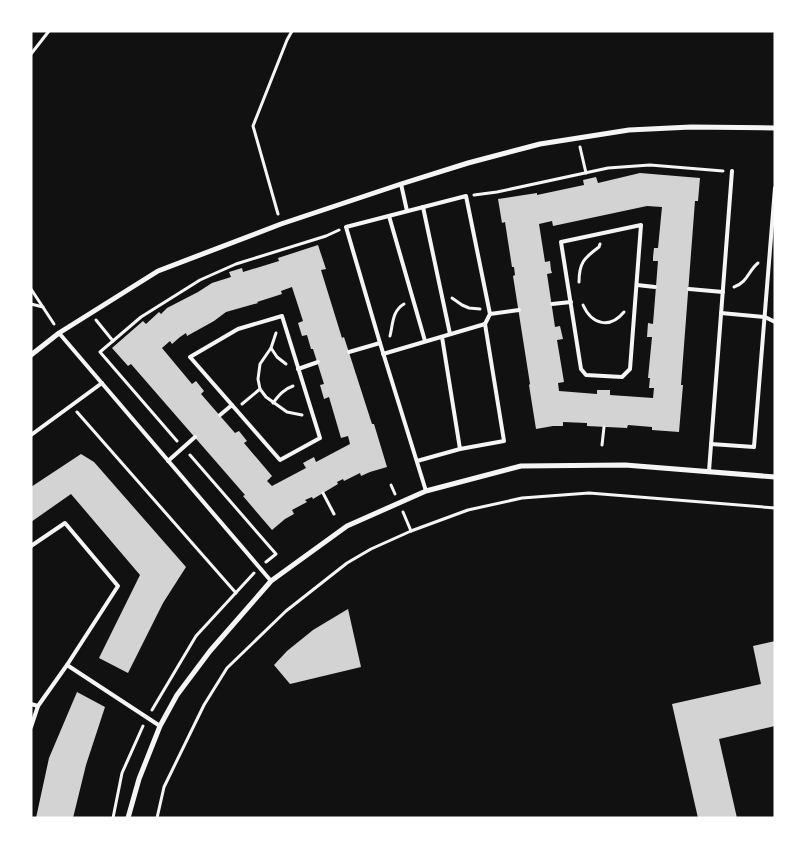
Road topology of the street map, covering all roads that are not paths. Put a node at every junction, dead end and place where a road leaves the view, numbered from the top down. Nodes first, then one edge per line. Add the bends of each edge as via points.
1 (775, 128) edge
2 (732, 171) road end
3 (402, 184) junction
4 (775, 188) edge
5 (423, 207) junction
6 (407, 211) junction
7 (389, 216) junction
8 (637, 285) junction
9 (655, 287) dead end
10 (689, 289) dead end
11 (723, 290) junction
12 (570, 302) junction
13 (552, 304) dead end
14 (519, 310) dead end
15 (490, 312) junction
16 (721, 314) junction
17 (765, 317) junction
18 (775, 322) edge
19 (485, 324) junction
20 (59, 333) junction
21 (450, 334) junction
22 (442, 336) junction
23 (425, 342) junction
24 (380, 343) junction
25 (349, 352) dead end
26 (383, 354) junction
27 (31, 355) edge
28 (318, 362) dead end
29 (298, 368) junction
30 (102, 383) junction
31 (232, 405) junction
32 (220, 416) dead end
33 (31, 435) edge
34 (195, 437) dead end
35 (711, 444) junction
36 (460, 449) junction
37 (168, 460) junction
38 (417, 461) junction
39 (708, 472) junction
40 (775, 477) edge
41 (426, 491) junction
42 (31, 546) edge
43 (271, 581) junction
44 (68, 665) junction
45 (31, 704) edge
46 (38, 706) junction
47 (160, 726) junction
48 (31, 727) edge
49 (128, 818) edge

1 - 3 street via 629,130 540,144
2 - 11 lane
3 - 6 lane
3 - 20 street via 281,224 158,271
4 - 17 lane
5 - 6 lane
5 - 15 lane via 466,196
5 - 21 lane
6 - 7 lane
7 - 23 lane
7 - 24 lane via 346,227
8 - 9 lane
8 - 12 lane via 641,225 561,242
8 - 12 lane via 630,369 622,377 586,375 581,369
10 - 11 lane
11 - 16 lane
12 - 13 lane
14 - 15 lane
15 - 19 lane
16 - 17 lane
16 - 35 lane
17 - 18 lane
17 - 35 lane via 754,447
19 - 21 lane
19 - 36 lane via 504,441
20 - 27 street
20 - 30 lane
21 - 22 lane
22 - 23 lane
22 - 36 lane
23 - 26 lane
24 - 25 lane
24 - 26 lane
26 - 38 lane
28 - 29 lane
29 - 31 lane via 320,438 280,460
29 - 31 lane via 282,316 238,329 190,357
30 - 33 lane
30 - 37 lane
31 - 32 lane
34 - 37 lane
35 - 39 lane
36 - 38 lane
37 - 43 lane
38 - 41 lane
39 - 40 street
39 - 41 street via 624,465 521,466
41 - 43 street via 347,526
42 - 44 lane via 65,523 118,586
43 - 47 street via 210,651
44 - 46 lane
44 - 47 lane
45 - 46 lane
46 - 48 lane
47 - 49 street

